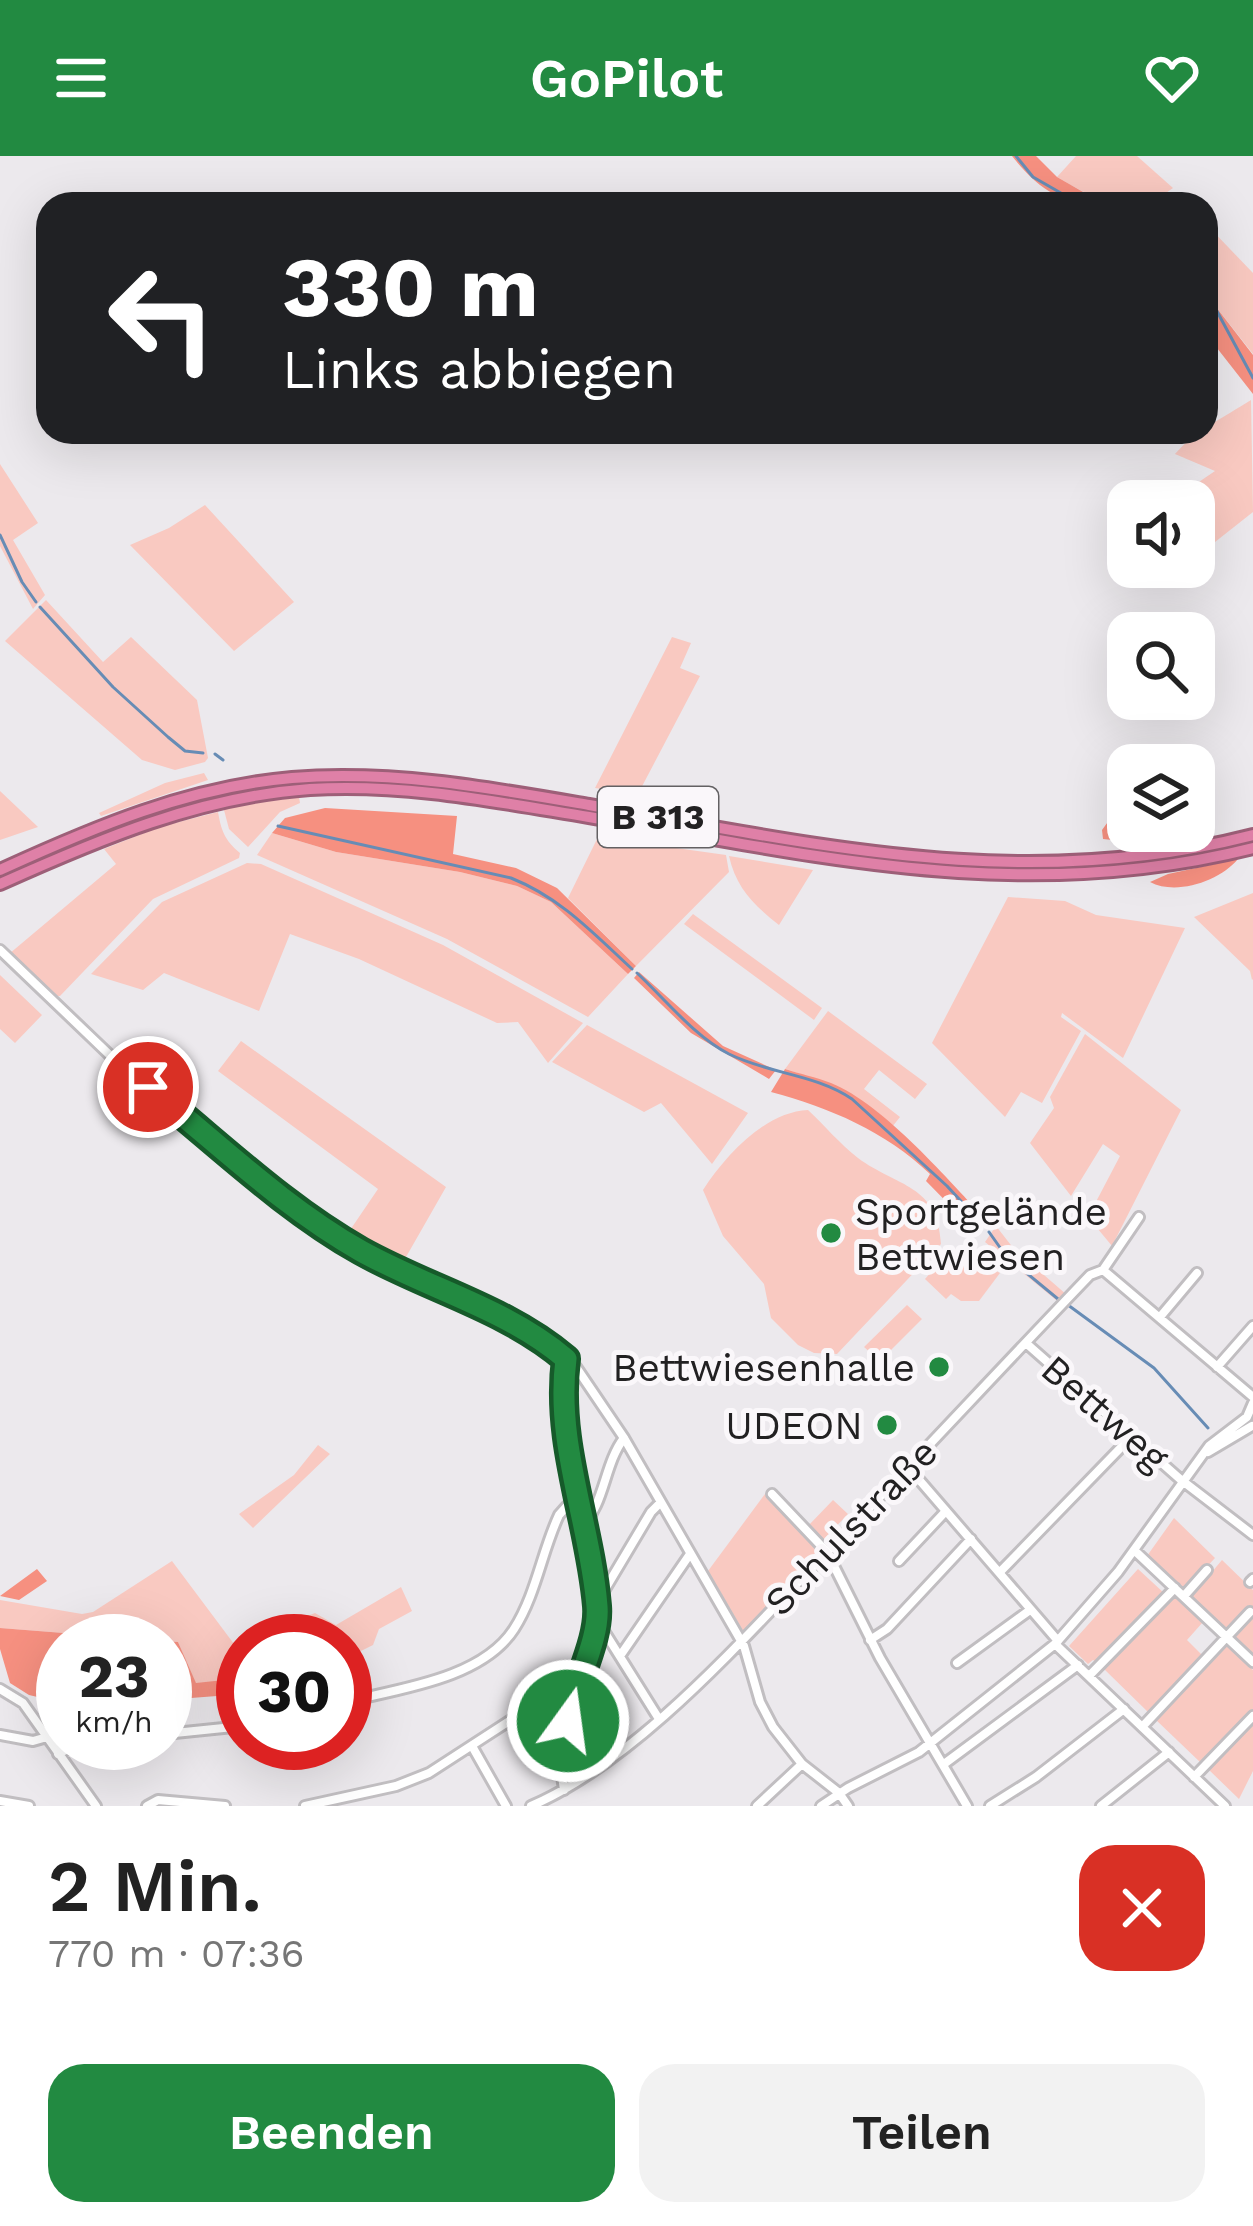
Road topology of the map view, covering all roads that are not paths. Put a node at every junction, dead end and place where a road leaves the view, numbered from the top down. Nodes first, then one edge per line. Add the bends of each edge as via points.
1 (229, 793) junction
2 (205, 798) junction
3 (1253, 836) edge
4 (1253, 848) edge
5 (0, 870) edge
6 (0, 884) edge
7 (0, 950) edge
8 (1139, 1217) dead end
9 (1103, 1270) junction
10 (1197, 1274) dead end
11 (1160, 1317) junction
12 (1253, 1326) edge
13 (1027, 1344) junction
14 (566, 1359) junction
15 (1217, 1367) junction
16 (1251, 1413) edge
17 (1132, 1436) junction
18 (624, 1438) junction
19 (909, 1468) junction
20 (1184, 1481) junction
21 (772, 1494) dead end
22 (661, 1502) junction
23 (578, 1503) junction
24 (946, 1511) junction
25 (582, 1526) junction
26 (1253, 1535) edge
27 (971, 1540) junction
28 (1135, 1550) junction
29 (827, 1552) junction
30 (690, 1553) junction
31 (898, 1561) dead end
32 (1208, 1570) dead end
33 (999, 1573) junction
34 (1175, 1588) junction
35 (1184, 1596) junction
36 (596, 1602) junction
37 (1030, 1610) junction
38 (1250, 1612) edge
39 (597, 1620) junction
40 (1227, 1637) junction
41 (870, 1640) junction
42 (741, 1641) junction
43 (1057, 1642) junction
44 (620, 1656) junction
45 (1253, 1662) edge
46 (957, 1664) dead end
47 (1078, 1665) junction
48 (1089, 1676) junction
49 (4, 1690) edge
50 (573, 1693) junction
51 (372, 1695) edge
52 (1124, 1709) junction
53 (1253, 1716) edge
54 (659, 1719) junction
55 (36, 1722) edge
56 (1142, 1727) junction
57 (0, 1735) edge
58 (36, 1740) edge
59 (930, 1744) junction
60 (472, 1746) junction
61 (1168, 1753) junction
62 (802, 1763) junction
63 (944, 1764) junction
64 (70, 1770) edge
65 (1194, 1777) junction
66 (564, 1790) junction
67 (839, 1792) junction
68 (0, 1801) edge
69 (28, 1806) edge
70 (96, 1806) edge
71 (147, 1806) edge
72 (225, 1806) edge
73 (305, 1806) edge
74 (506, 1806) edge
75 (531, 1806) edge
76 (757, 1806) edge
77 (820, 1806) edge
78 (848, 1806) edge
79 (967, 1806) edge
80 (990, 1806) edge
81 (1101, 1806) edge
82 (1225, 1806) edge

1 - 2 highway, B 313
1 - 3 highway, B 313 via 329,776 411,778 979,864 1122,860
1 - 4 highway, B 313 via 394,789 902,869 1004,877 1141,870
2 - 5 highway, B 313 via 110,823
2 - 6 highway, B 313
7 - 14 street via 117,1062 305,1215 539,1336
8 - 9 street, Schulstraße
9 - 11 street
9 - 13 street, Schulstraße
10 - 11 street
11 - 15 street
12 - 15 street
13 - 17 street, Bettweg
13 - 19 street, Schulstraße
14 - 18 street
14 - 23 street via 566,1446
15 - 16 street
16 - 20 street via 1214,1441
17 - 20 street, Bettweg
17 - 33 street
18 - 22 street
18 - 25 street
19 - 24 street
19 - 29 street, Schulstraße
20 - 26 street, Bettweg
20 - 28 street
21 - 29 street
22 - 30 street
22 - 36 street
23 - 25 street
23 - 51 street via 559,1515 507,1638 449,1676
24 - 27 street
24 - 31 street
25 - 36 street
27 - 33 street
27 - 41 street
28 - 34 street
28 - 43 street
29 - 41 street
29 - 42 street, Schulstraße
30 - 42 street
30 - 44 street
32 - 35 street
33 - 37 street
34 - 35 street
34 - 48 street
35 - 40 street
36 - 39 street
37 - 43 street
37 - 46 street
38 - 40 street
39 - 44 street
39 - 50 street
40 - 45 street
40 - 56 street
41 - 59 street
42 - 54 street, Schulstraße
42 - 62 street via 763,1708
43 - 47 street
43 - 59 street
44 - 54 street
47 - 48 street
47 - 63 street
48 - 52 street
49 - 55 street
50 - 60 street via 554,1692
50 - 66 street
52 - 56 street
52 - 80 street
53 - 65 street
54 - 66 street, Schulstraße
56 - 61 street
57 - 58 street
59 - 63 street
59 - 67 street
60 - 73 street via 408,1782
60 - 74 street
61 - 65 street
61 - 81 street
62 - 67 street
62 - 76 street
63 - 79 street
64 - 70 street
65 - 82 street
66 - 75 street, Schulstraße
67 - 77 street
67 - 78 street
68 - 69 street
71 - 72 street

